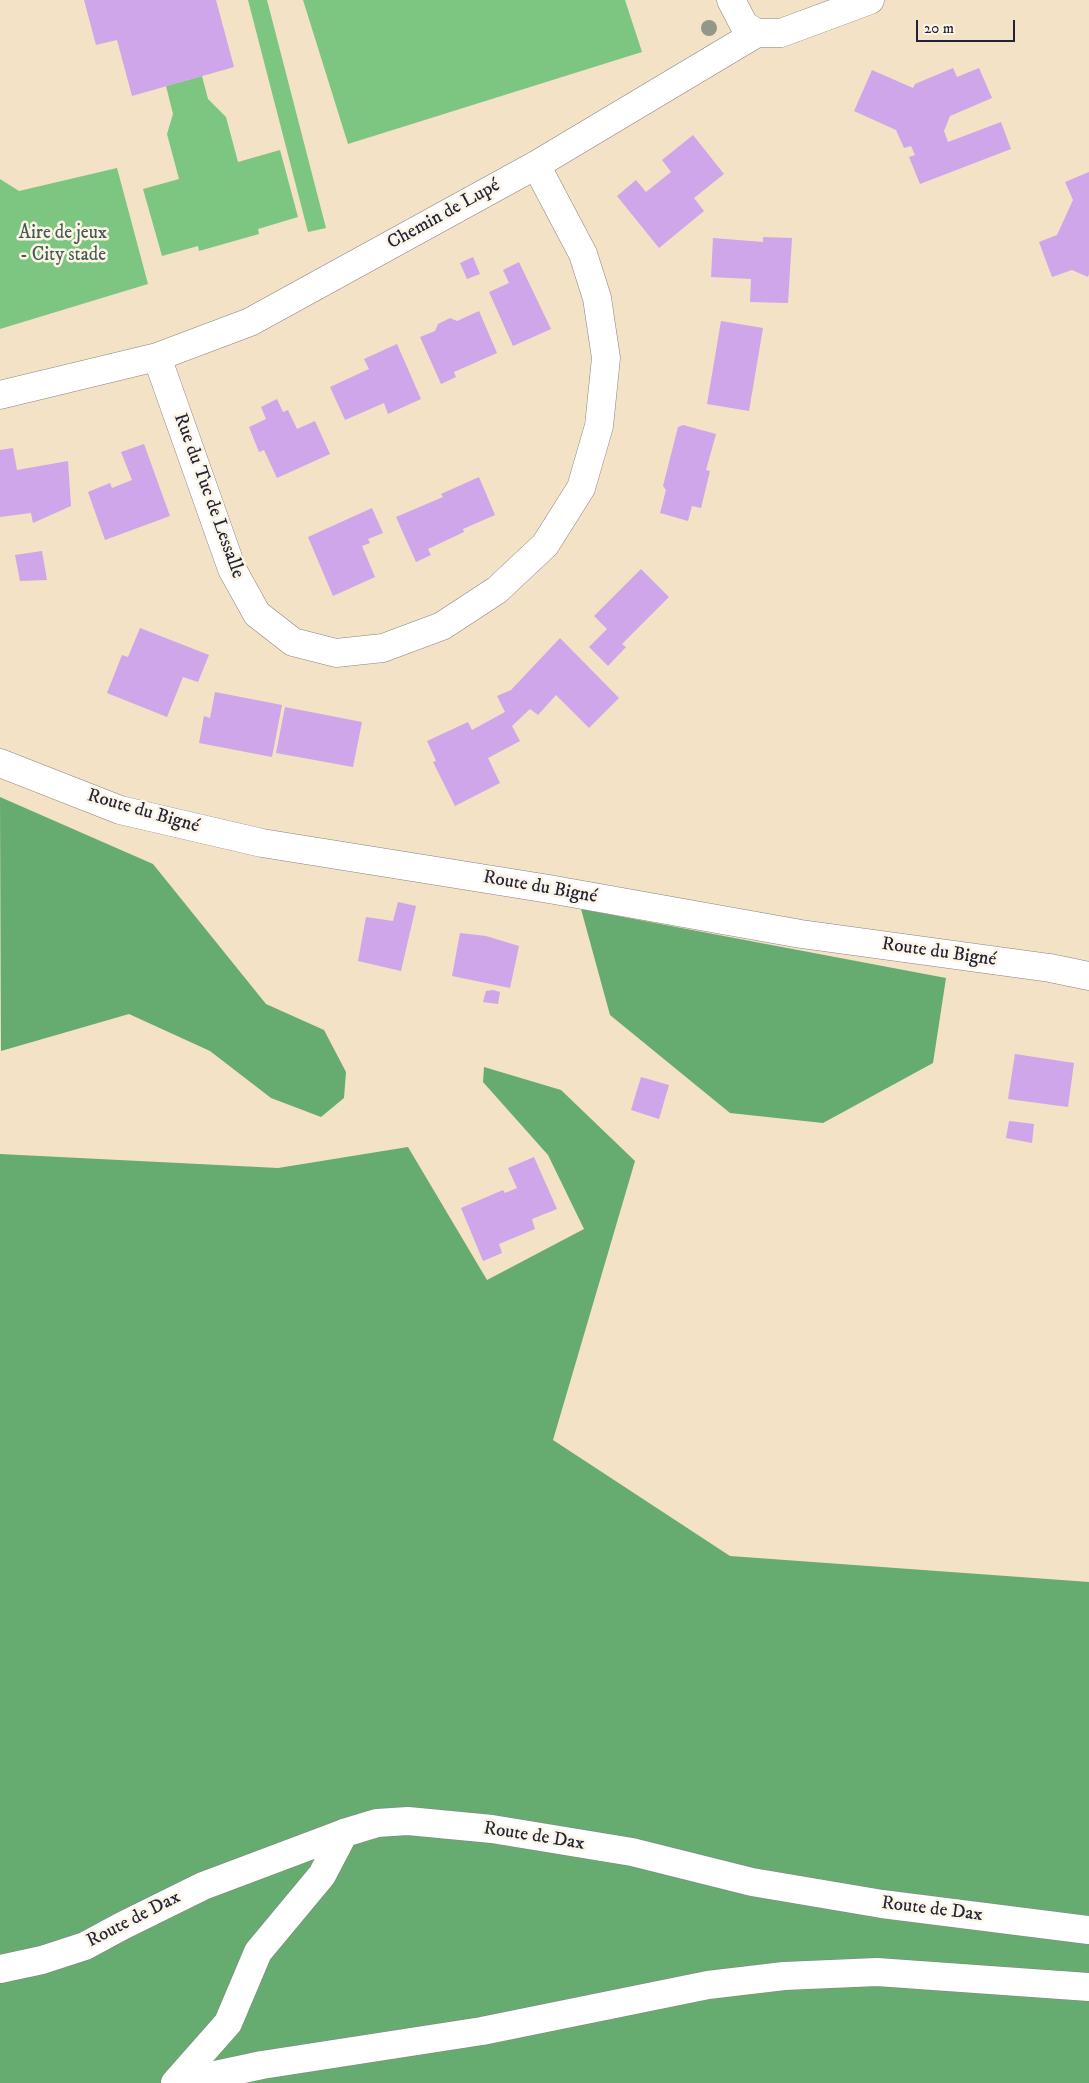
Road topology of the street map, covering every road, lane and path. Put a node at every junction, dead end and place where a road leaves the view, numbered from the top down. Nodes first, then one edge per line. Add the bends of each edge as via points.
1 (731, 0) edge
2 (870, 0) edge
3 (757, 33) junction
4 (536, 165) junction
5 (157, 357) junction
6 (0, 394) edge
7 (0, 763) edge
8 (1089, 976) edge
9 (344, 1833) junction
10 (1089, 1930) edge
11 (0, 1969) edge
12 (1089, 1987) edge
13 (177, 2083) edge

1 - 3 street via 744,25
2 - 3 street via 781,33
3 - 4 street, Chemin de Lupé
4 - 5 street, Chemin de Lupé via 250,322
4 - 5 street, Rue du Tuc de Lessalle via 583,254 597,298 606,358 599,426 581,488 545,545 497,590 442,626 383,648 336,654 293,642 257,614 232,569
5 - 6 street, Chemin de Lupé
7 - 8 street, Route du Bigné via 120,810 262,843 801,934
9 - 10 street, Route de Dax via 377,1823 408,1821 492,1829 632,1852 752,1882 864,1901
9 - 11 street, Route de Dax via 203,1886 85,1946
9 - 13 street via 322,1875 258,1952 228,2023
12 - 13 street via 877,1972 784,1976 708,1985 482,2031 262,2065

